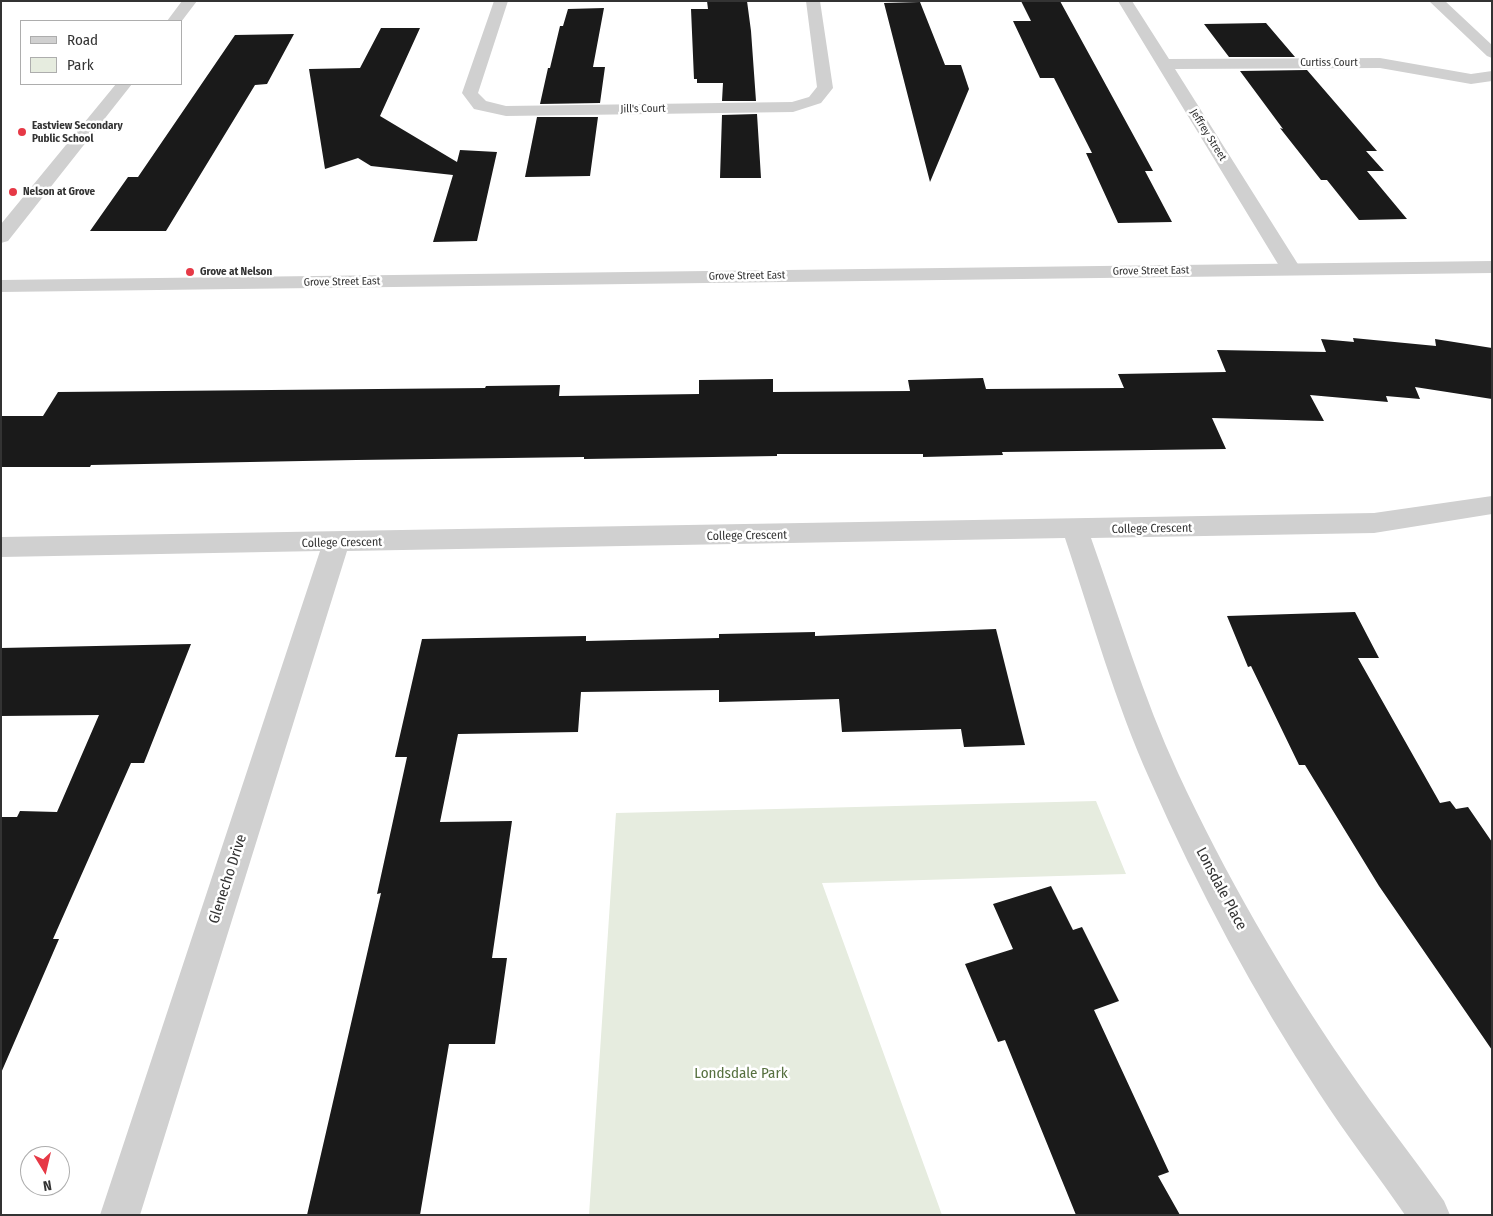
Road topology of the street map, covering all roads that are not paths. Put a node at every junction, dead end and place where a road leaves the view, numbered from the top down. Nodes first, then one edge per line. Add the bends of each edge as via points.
1 (190, 1) edge
2 (501, 1) edge
3 (813, 1) edge
4 (1125, 1) edge
5 (1436, 1) edge
6 (175, 20) edge
7 (1492, 53) edge
8 (1165, 64) junction
9 (1492, 76) edge
10 (123, 85) edge
11 (1, 237) edge
12 (1492, 267) edge
13 (1291, 269) junction
14 (1, 286) edge
15 (1492, 505) edge
16 (1075, 530) junction
17 (336, 543) junction
18 (1, 548) edge
19 (120, 1215) edge
20 (1430, 1215) edge

1 - 6 street
2 - 3 street, Jill's Court via 470,93 480,105 506,111 793,107 815,100 825,88
4 - 8 street, Jeffrey Street
5 - 7 street
8 - 9 street, Curtiss Court via 1380,63 1471,79
8 - 13 street, Jeffrey Street
10 - 11 street
12 - 13 street, Grove Street East
13 - 14 street, Grove Street East
15 - 16 street, College Crescent via 1374,524
16 - 17 street, College Crescent
16 - 20 street, Lonsdale Place via 1133,700 1165,779 1202,856 1261,964 1333,1079
17 - 18 street, College Crescent
17 - 19 street, Glenecho Drive

